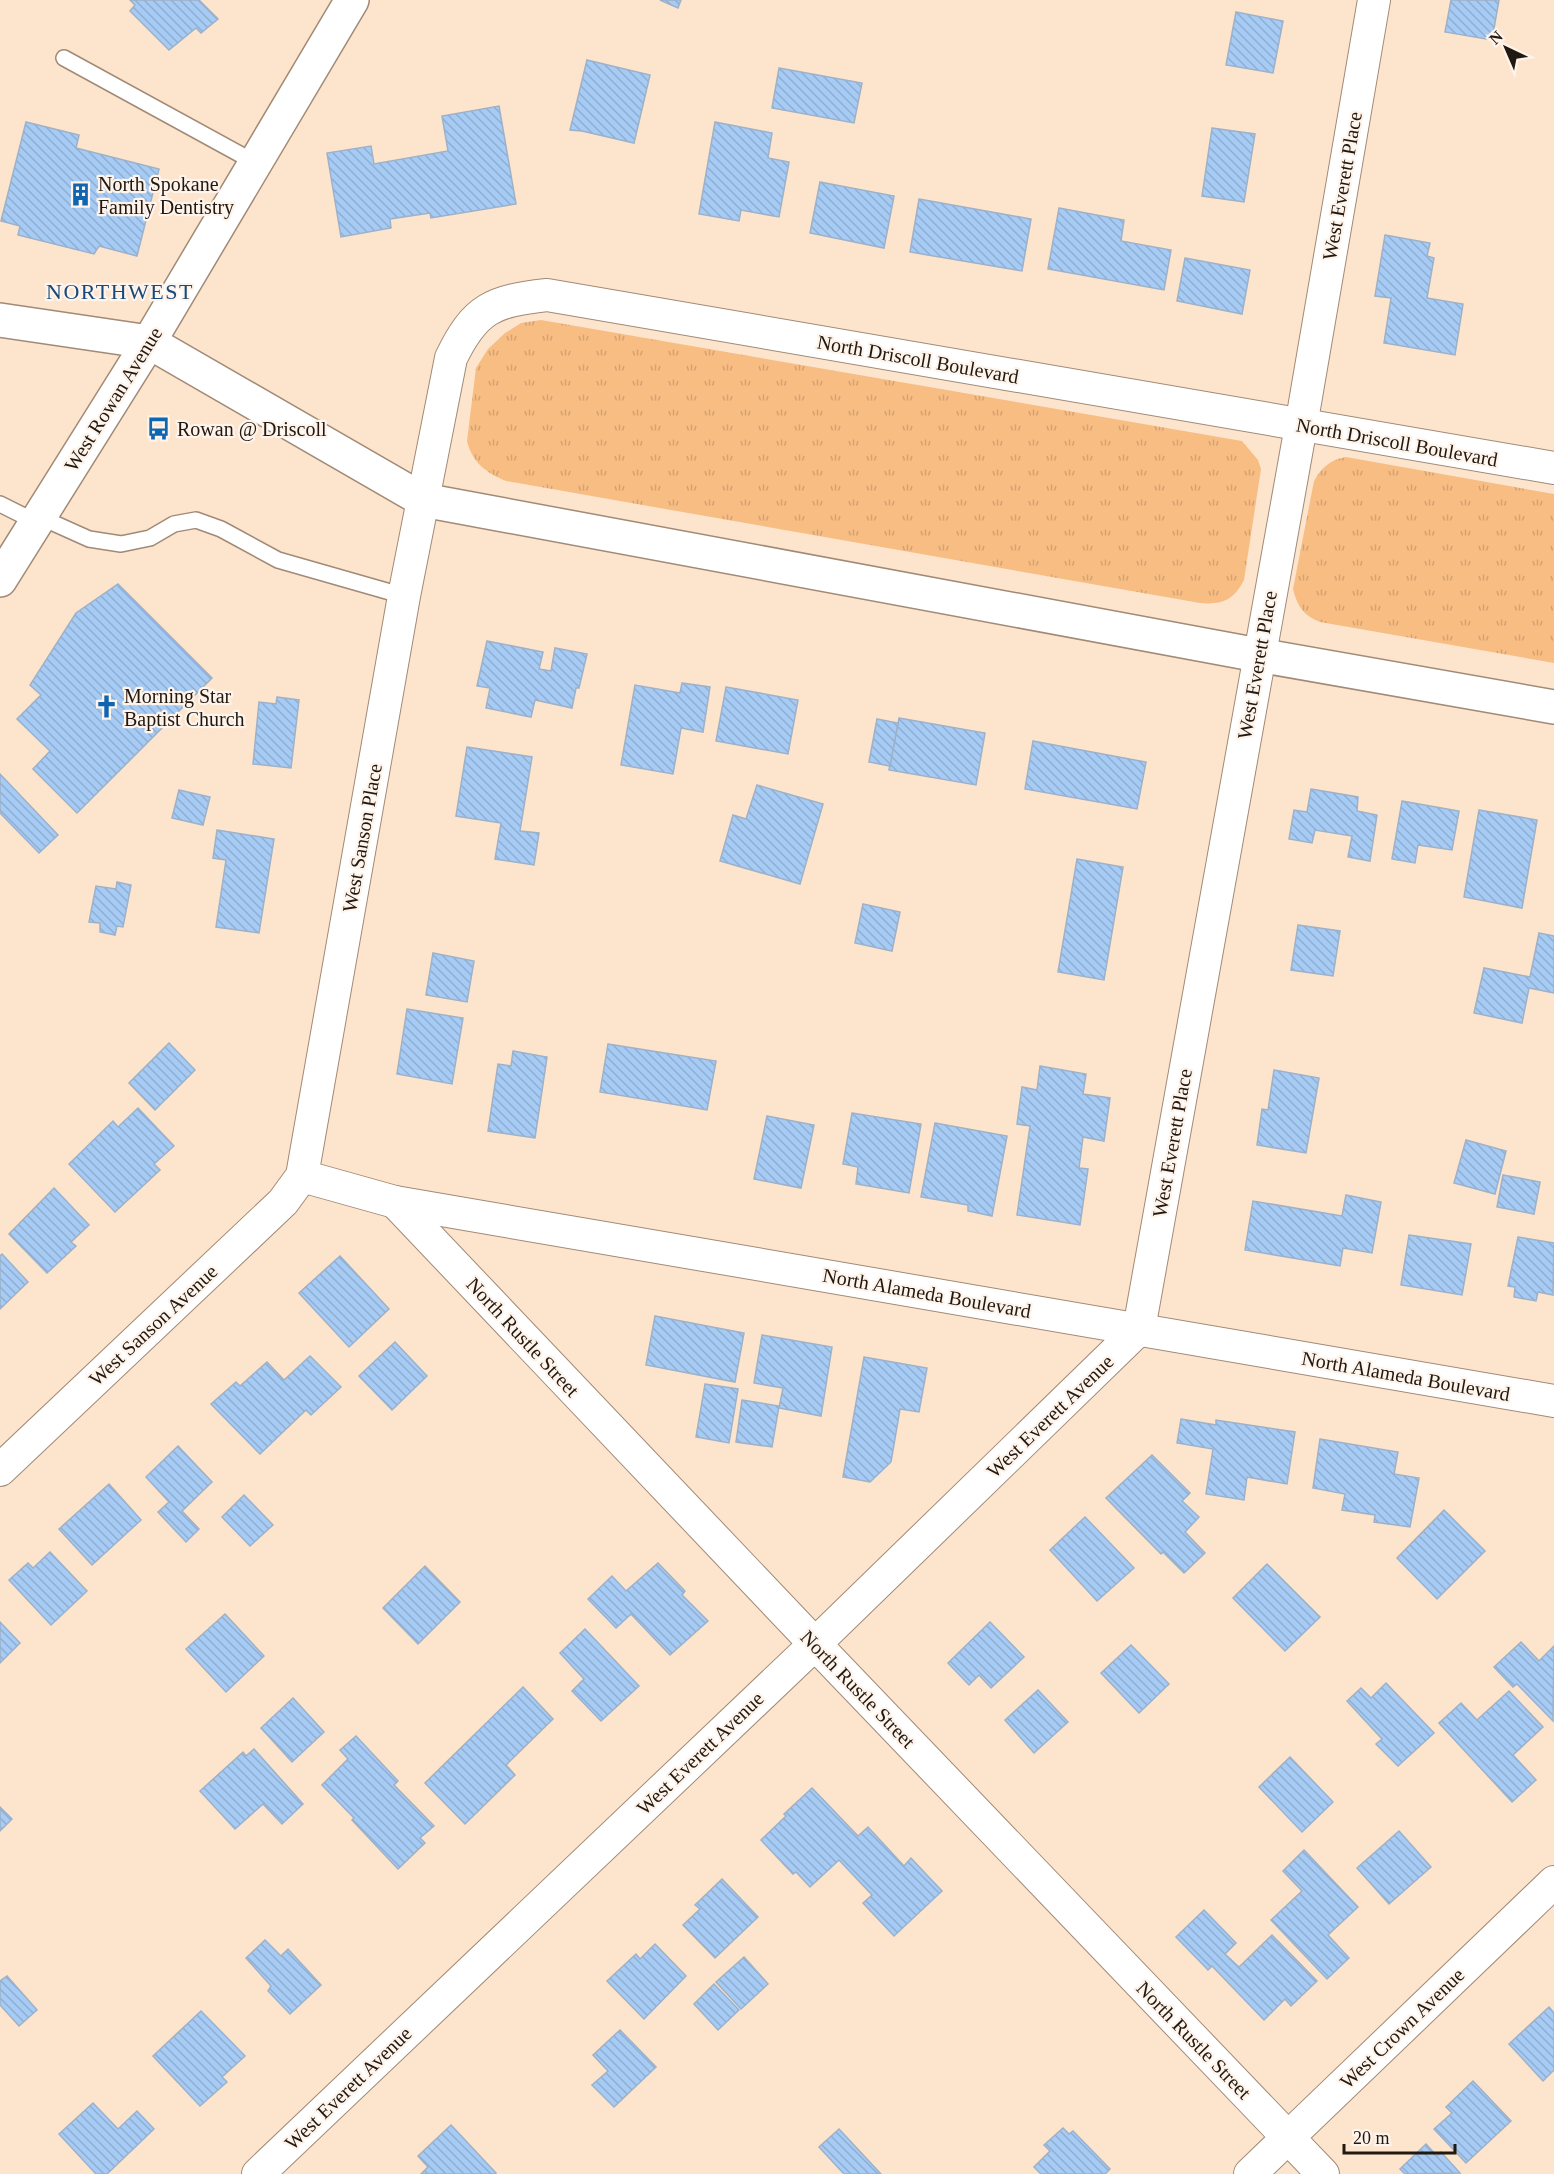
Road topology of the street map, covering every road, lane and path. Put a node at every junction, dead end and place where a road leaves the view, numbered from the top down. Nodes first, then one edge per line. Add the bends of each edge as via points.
1 (352, 0) edge
2 (1374, 0) edge
3 (64, 58) dead end
4 (256, 163) junction
5 (0, 320) edge
6 (149, 342) junction
7 (1301, 426) junction
8 (1554, 468) edge
9 (423, 500) junction
10 (0, 504) edge
11 (38, 519) junction
12 (0, 580) edge
13 (404, 596) junction
14 (1258, 656) junction
15 (1554, 707) edge
16 (302, 1176) junction
17 (395, 1202) junction
18 (1139, 1329) junction
19 (1554, 1401) edge
20 (0, 1470) edge
21 (814, 1644) junction
22 (1554, 1882) edge
23 (1288, 2137) junction
24 (258, 2174) edge
25 (1250, 2174) edge
26 (1323, 2174) edge

1 - 4 main road, West Rowan Avenue
2 - 7 street, West Everett Place
3 - 4 lane
4 - 6 main road, West Rowan Avenue
5 - 6 main road
6 - 9 main road
6 - 11 main road, West Rowan Avenue
7 - 8 street, North Driscoll Boulevard
7 - 9 street, North Driscoll Boulevard via 547,295 494,306 476,317 463,334 451,358
7 - 14 street, West Everett Place
9 - 13 street, West Sanson Place
9 - 14 main road
10 - 11 lane
11 - 12 main road, West Rowan Avenue
11 - 13 lane via 89,539 121,544 150,538 174,524 196,520 278,560
13 - 16 street, West Sanson Place
14 - 15 main road
14 - 18 street, West Everett Place
16 - 17 street, North Alameda Boulevard
16 - 20 street, West Sanson Avenue via 283,1202
17 - 18 street, North Alameda Boulevard
17 - 21 street, North Rustle Street
18 - 19 street, North Alameda Boulevard
18 - 21 street, West Everett Avenue
21 - 23 street, North Rustle Street
21 - 24 street, West Everett Avenue
22 - 23 street, West Crown Avenue
23 - 25 street, West Crown Avenue
23 - 26 street, North Rustle Street

